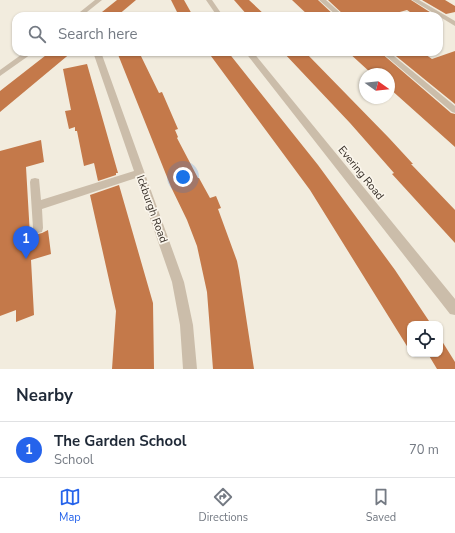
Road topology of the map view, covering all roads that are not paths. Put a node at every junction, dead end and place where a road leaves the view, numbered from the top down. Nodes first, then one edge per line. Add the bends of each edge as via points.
1 (99, 0) edge
2 (209, 0) edge
3 (322, 0) edge
4 (415, 0) edge
5 (83, 12) edge
6 (217, 12) edge
7 (336, 12) edge
8 (435, 12) edge
9 (443, 17) edge
10 (455, 24) edge
11 (25, 56) edge
12 (98, 56) edge
13 (252, 56) edge
14 (390, 56) edge
15 (0, 74) edge
16 (455, 110) edge
17 (139, 173) junction
18 (35, 182) dead end
19 (37, 206) junction
20 (38, 228) dead end
21 (455, 309) edge
22 (190, 369) edge

1 - 5 street
2 - 6 street
3 - 7 street
4 - 8 street
9 - 10 street
11 - 15 street
12 - 17 street, Ickburgh Road
13 - 21 street, Evering Road
14 - 16 street
17 - 19 street
17 - 22 street, Ickburgh Road via 178,282 185,311
18 - 19 street
19 - 20 street

